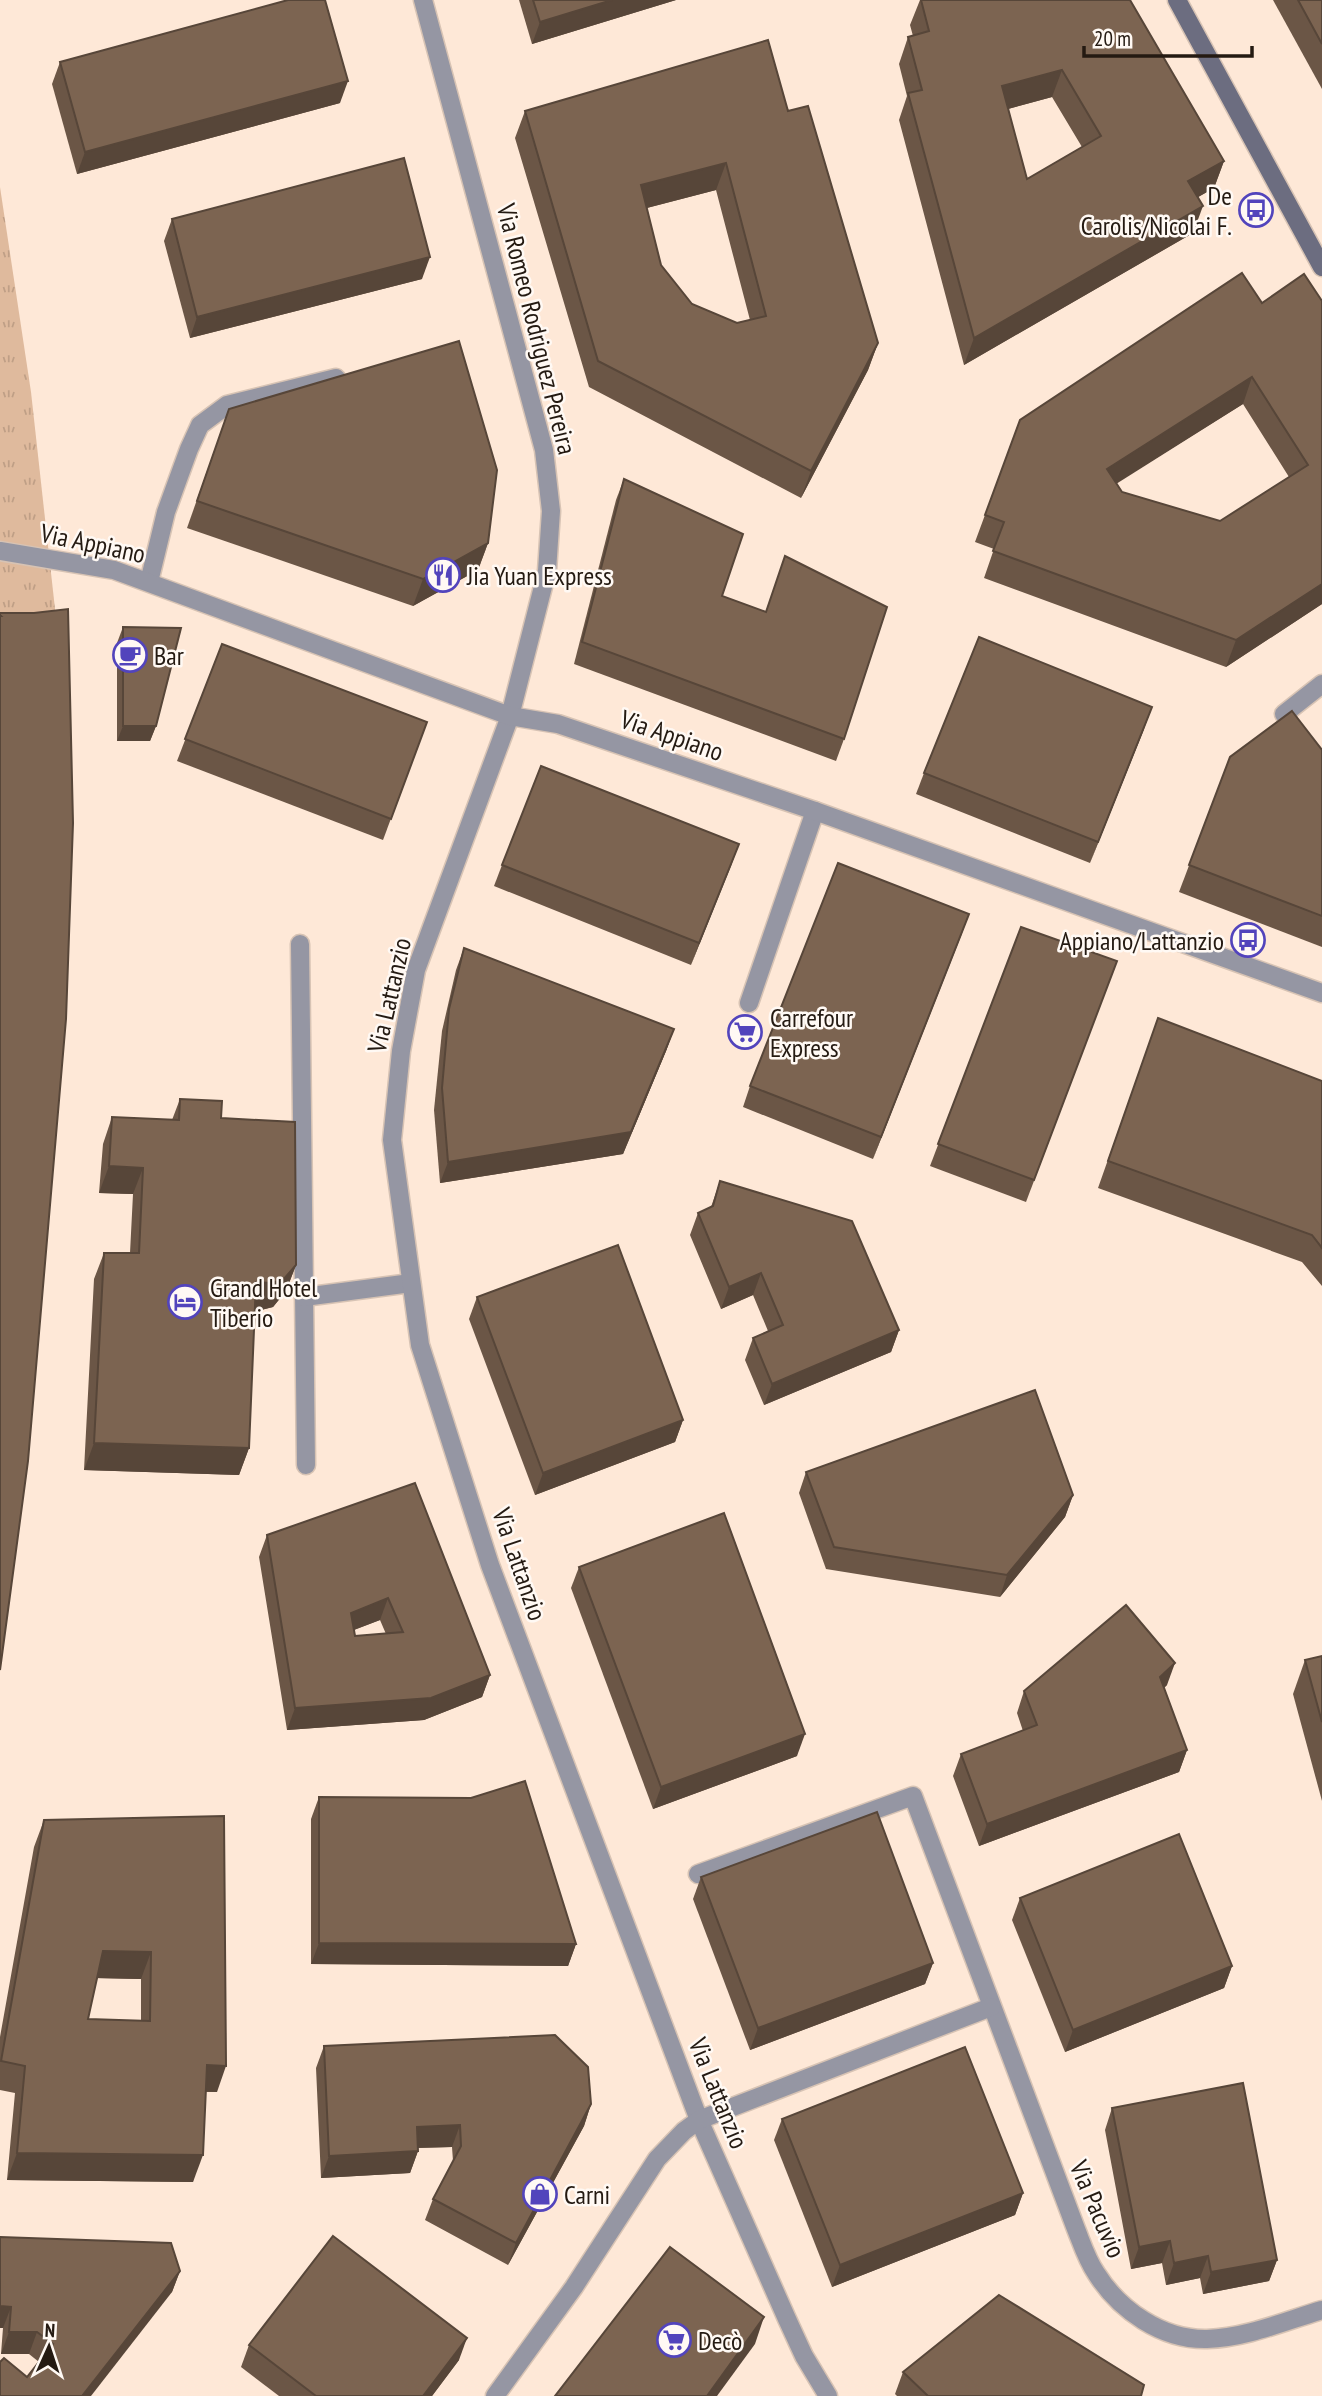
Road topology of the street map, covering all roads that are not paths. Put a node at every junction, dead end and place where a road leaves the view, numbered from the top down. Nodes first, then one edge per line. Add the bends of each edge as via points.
1 (423, 0) edge
2 (1177, 0) edge
3 (1322, 267) edge
4 (359, 373) edge
5 (0, 551) edge
6 (149, 582) junction
7 (1322, 684) edge
8 (1284, 714) edge
9 (510, 716) junction
10 (815, 811) junction
11 (300, 944) dead end
12 (1322, 993) edge
13 (749, 1003) dead end
14 (411, 1283) junction
15 (304, 1297) junction
16 (306, 1465) dead end
17 (698, 1874) dead end
18 (991, 2007) junction
19 (699, 2120) junction
20 (1322, 2310) edge
21 (495, 2396) edge
22 (828, 2396) edge

1 - 9 street, Via Romeo Rodriguez Pereira via 544,450 551,511 547,571
2 - 3 street
4 - 6 street via 227,405 200,425 166,512
5 - 6 street, Via Appiano via 114,570
6 - 9 street, Via Appiano
7 - 8 street
9 - 10 street, Via Appiano via 558,724
9 - 14 street, Via Lattanzio via 416,970 401,1051 392,1140
10 - 12 street, Via Appiano
10 - 13 street
11 - 15 street
14 - 15 street
14 - 19 street, Via Lattanzio via 420,1345 490,1565
15 - 16 street
17 - 18 street, Via Pacuvio via 913,1796
18 - 19 street
18 - 20 street, Via Pacuvio via 1085,2252 1096,2274 1125,2307 1146,2323 1206,2339 1238,2335
19 - 21 street via 651,2166 574,2287
19 - 22 street, Via Lattanzio via 793,2332

